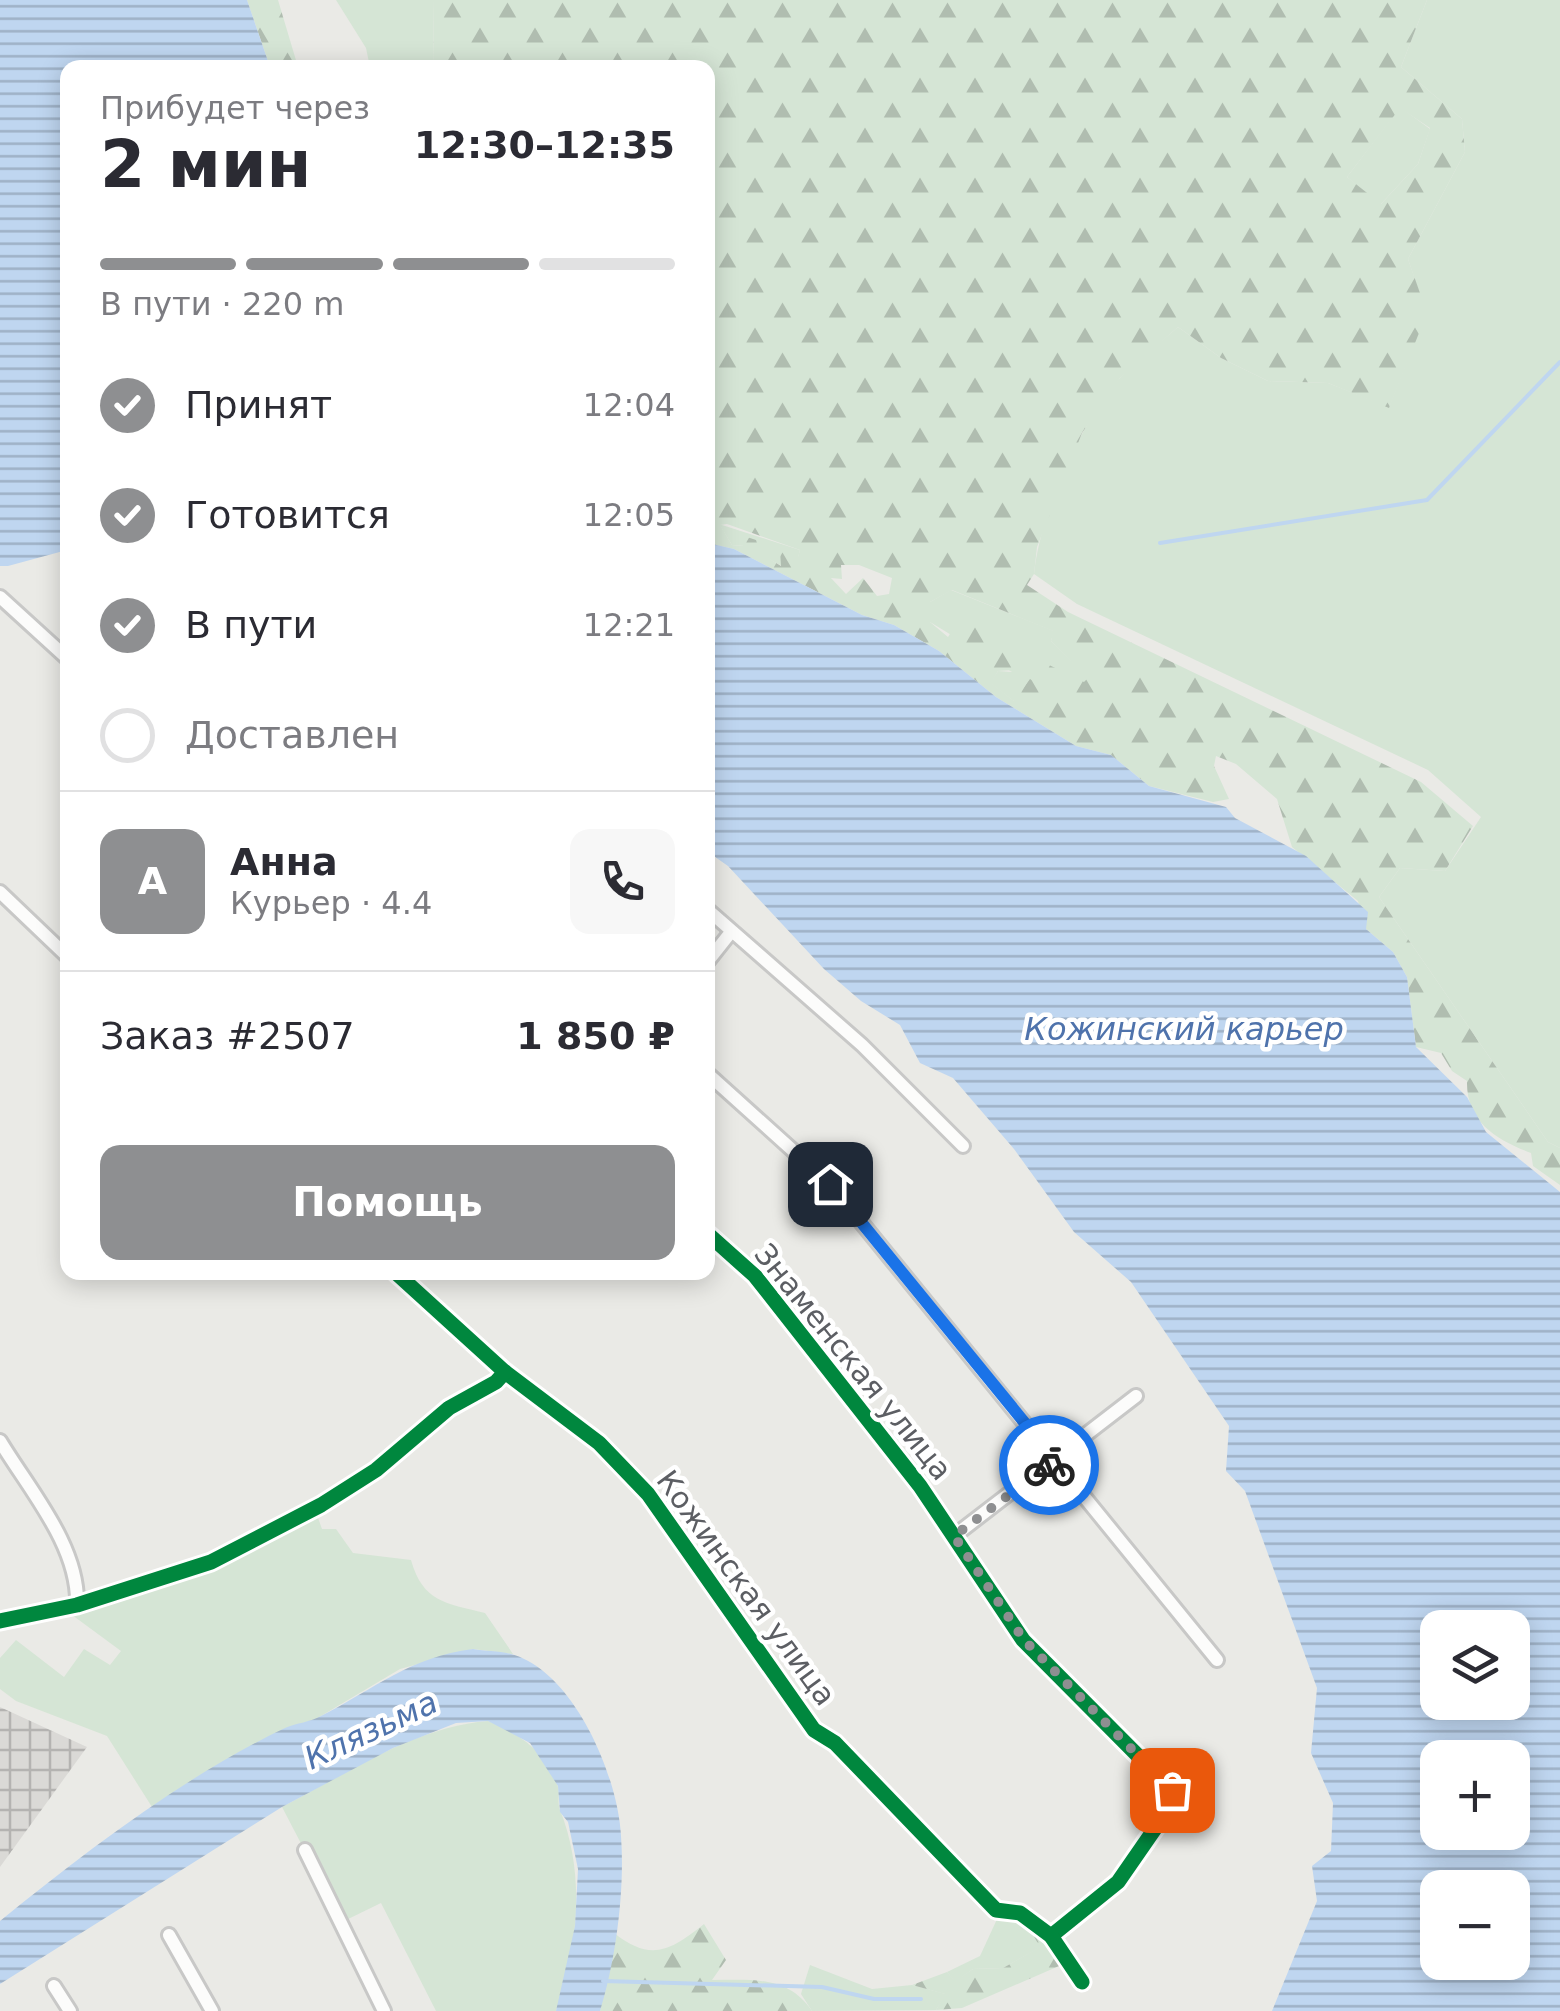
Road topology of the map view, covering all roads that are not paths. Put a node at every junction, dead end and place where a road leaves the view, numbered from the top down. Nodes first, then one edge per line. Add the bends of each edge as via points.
1 (0, 598) edge
2 (60, 652) edge
3 (0, 892) edge
4 (715, 917) edge
5 (731, 932) junction
6 (60, 949) edge
7 (715, 951) edge
8 (715, 1080) edge
9 (963, 1146) dead end
10 (715, 1240) edge
11 (404, 1280) edge
12 (505, 1372) junction
13 (1136, 1396) dead end
14 (0, 1441) edge
15 (1055, 1460) junction
16 (954, 1536) junction
17 (77, 1605) junction
18 (0, 1622) edge
19 (1217, 1660) dead end
20 (304, 1850) dead end
21 (168, 1935) dead end
22 (1050, 1936) junction
23 (1082, 1982) dead end
24 (54, 1986) dead end
25 (70, 2011) edge
26 (212, 2011) edge
27 (384, 2011) edge

1 - 2 street
3 - 6 street
4 - 5 street
5 - 7 street
5 - 9 street via 862,1046
8 - 15 street via 830,1184
10 - 16 street, Знаменская улица via 755,1276
11 - 12 street, Кожинская улица
12 - 17 street via 321,1506 212,1562
12 - 22 street, Кожинская улица via 599,1443 648,1494 814,1730 836,1744 996,1910 1020,1914
13 - 15 street
14 - 17 street via 70,1556
15 - 16 street
15 - 19 street
16 - 22 street, Знаменская улица via 1024,1640 1174,1797 1118,1882
17 - 18 street
20 - 27 street
21 - 26 street
22 - 23 street, Кожинская улица
24 - 25 street

